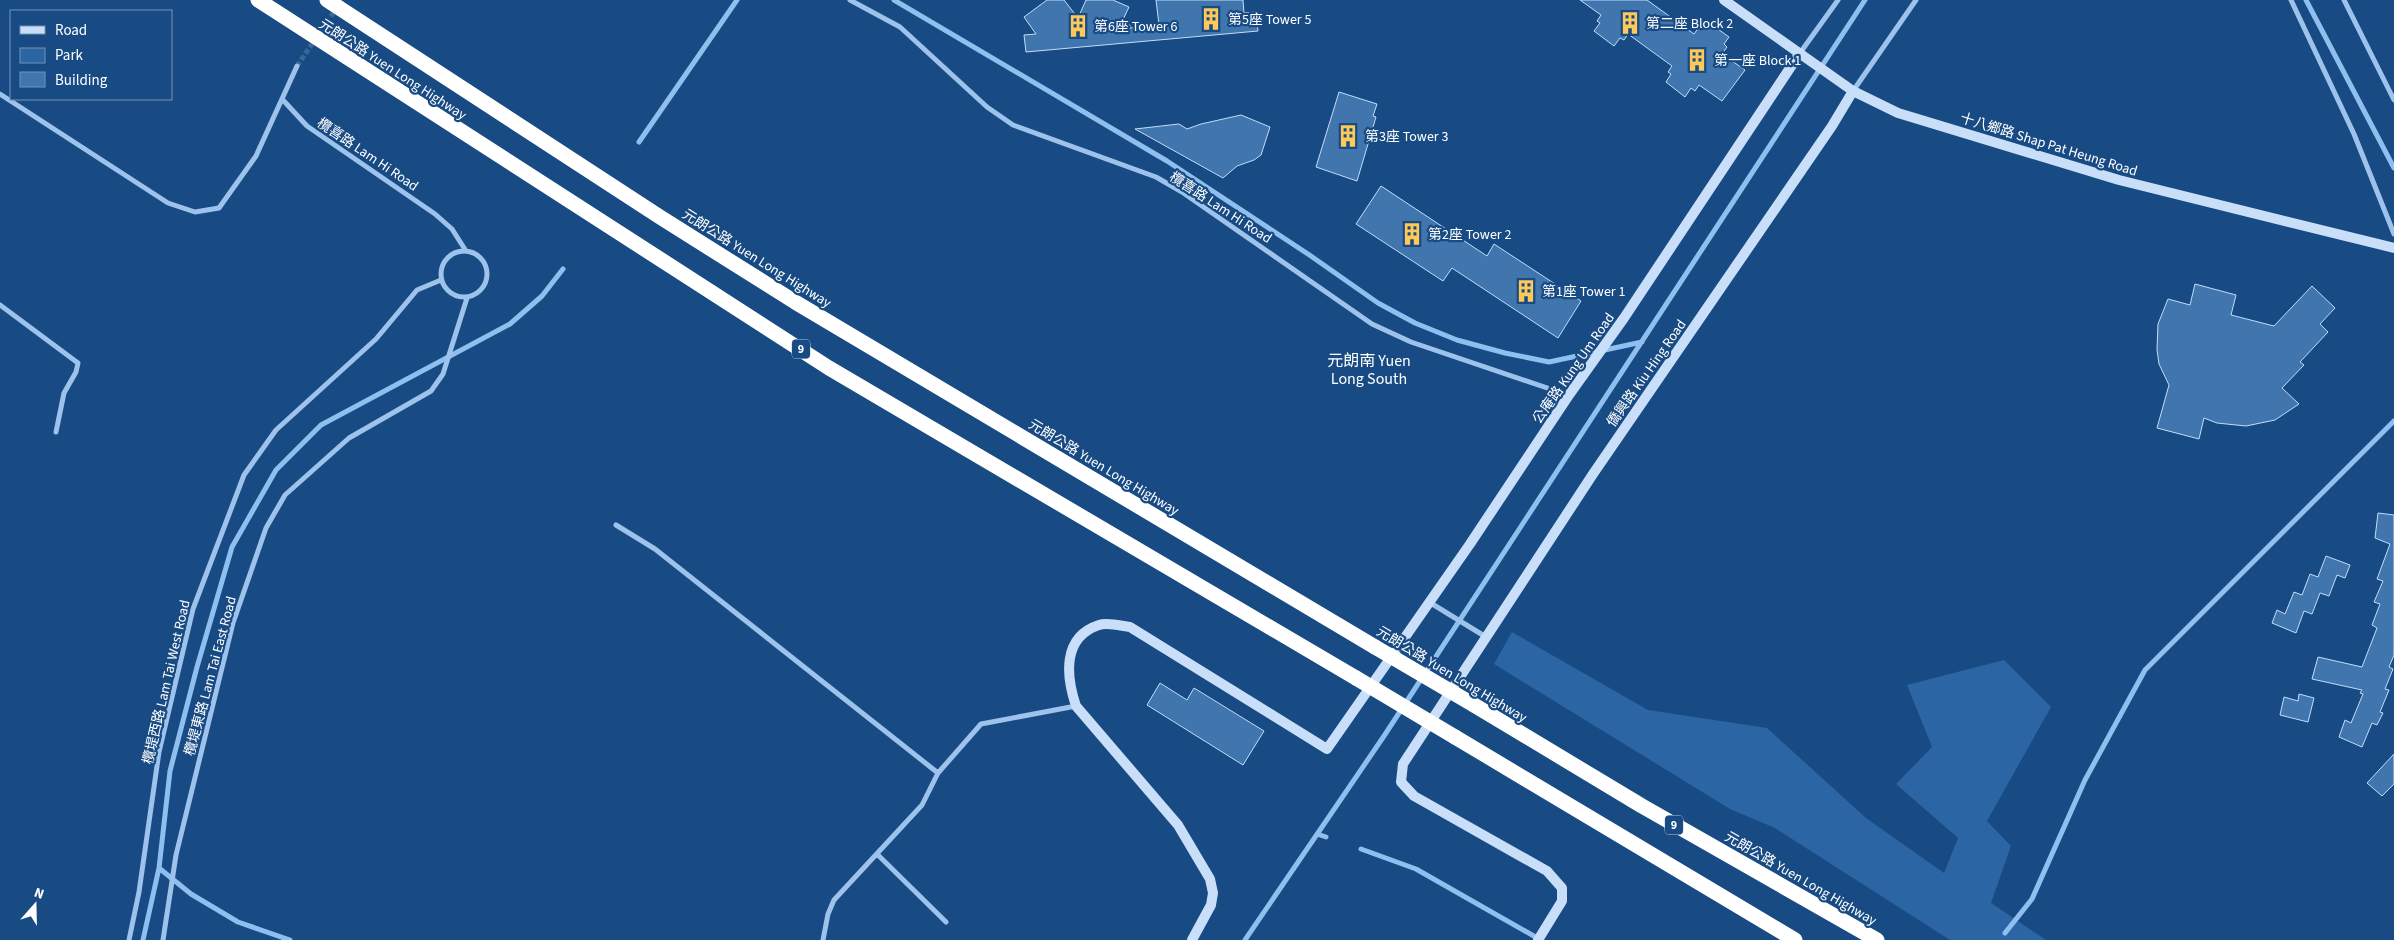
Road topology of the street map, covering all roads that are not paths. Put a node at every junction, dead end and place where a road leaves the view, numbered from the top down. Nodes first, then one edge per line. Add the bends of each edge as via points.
1 (258, 0) edge
2 (327, 0) edge
3 (850, 0) edge
4 (1724, 0) edge
5 (1838, 0) edge
6 (1916, 0) edge
7 (2291, 0) edge
8 (2344, 0) edge
9 (1800, 53) junction
10 (297, 66) tunnel mouth
11 (1850, 89) junction
12 (0, 94) edge
13 (282, 99) junction
14 (2394, 100) edge
15 (2394, 234) edge
16 (2394, 248) edge
17 (466, 251) junction
18 (441, 280) junction
19 (467, 298) junction
20 (0, 305) edge
21 (1569, 395) junction
22 (56, 432) dead end
23 (616, 525) dead end
24 (1429, 602) junction
25 (1486, 637) junction
26 (1076, 706) junction
27 (938, 773) junction
28 (878, 855) junction
29 (946, 922) dead end
30 (1541, 936) edge
31 (129, 940) edge
32 (163, 940) edge
33 (823, 940) edge
34 (1192, 940) edge
35 (1795, 940) edge
36 (1876, 940) edge

1 - 35 highway, 元朗公路 Yuen Long Highway / 9, bridge via 830,368
2 - 36 highway, 元朗公路 Yuen Long Highway / 9, bridge via 795,302 1642,806
3 - 21 street, 欖喜路 Lam Hi Road via 900,27 987,106 1013,125 1156,178 1182,192 1372,324 1411,342
4 - 9 street, 十八鄉路 Shap Pat Heung Road
5 - 9 street, 公庵路 Kung Um Road
6 - 11 street, 僑興路 Kiu Hing Road
7 - 15 street via 2354,134
8 - 14 street
9 - 11 street, 十八鄉路 Shap Pat Heung Road
9 - 21 street, 公庵路 Kung Um Road via 1615,332
10 - 13 street
11 - 16 street, 十八鄉路 Shap Pat Heung Road via 1898,113 2118,180
11 - 25 street, 僑興路 Kiu Hing Road via 1826,134 1593,474
12 - 13 street via 168,203 195,212 218,208 256,156
13 - 17 street, 欖喜路 Lam Hi Road via 307,126 435,214 452,229
17 - 18 street via 446,259 442,265
17 - 19 street, 欖喜路 Lam Hi Road via 480,257 487,278 480,291
18 - 19 street via 448,292
18 - 31 street, 欖堤西路 Lam Tai West Road via 417,290 376,338 276,430 244,475 193,609 160,752
19 - 32 street, 欖堤東路 Lam Tai East Road via 443,374 432,391 349,438 285,495 266,528 233,623 176,855
20 - 22 street via 78,363 64,393
21 - 24 street, 公庵路 Kung Um Road
23 - 27 street via 655,549
24 - 25 street
24 - 26 street, 公庵路 Kung Um Road via 1327,749 1130,627 1101,624 1080,634 1071,652 1068,682
25 - 30 street, 僑興路 Kiu Hing Road via 1403,764 1401,782 1414,796 1547,871 1562,888 1562,901
26 - 27 street via 981,724
26 - 34 street via 1178,825 1210,879 1211,905
27 - 28 street via 922,805
28 - 29 street
28 - 33 street via 830,906

